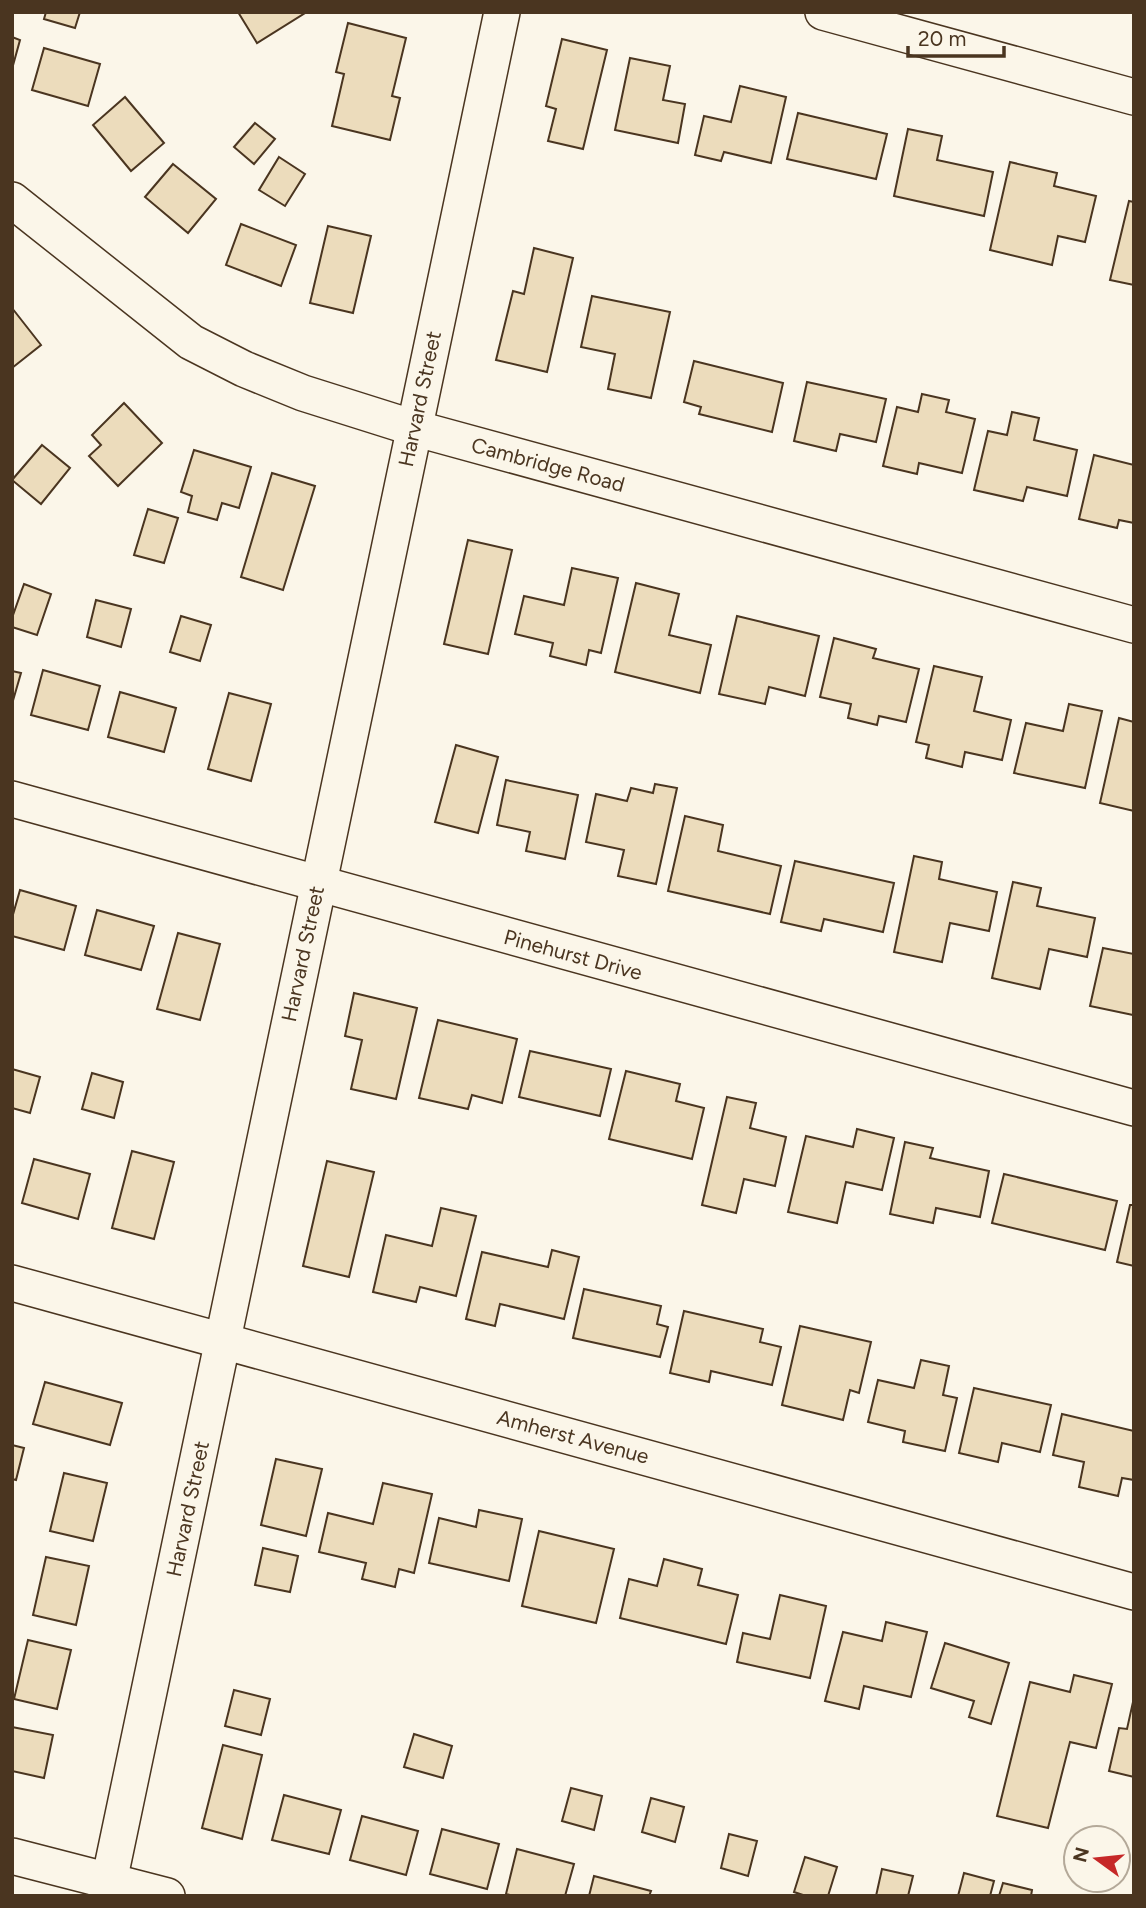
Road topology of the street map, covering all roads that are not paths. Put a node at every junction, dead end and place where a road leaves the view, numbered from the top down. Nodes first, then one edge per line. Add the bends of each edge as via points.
1 (502, 12) edge
2 (823, 12) edge
3 (1134, 97) edge
4 (12, 200) edge
5 (414, 428) junction
6 (1134, 625) edge
7 (12, 799) edge
8 (317, 885) junction
9 (1134, 1108) edge
10 (12, 1283) edge
11 (223, 1340) junction
12 (1134, 1592) edge
13 (12, 1856) edge
14 (108, 1888) edge
15 (167, 1896) edge

1 - 5 street, Harvard Street
2 - 3 street
4 - 5 street, Cambridge Road via 191,342 303,393
5 - 6 street, Cambridge Road
5 - 8 street, Harvard Street
7 - 8 street, Pinehurst Drive
8 - 9 street, Pinehurst Drive
8 - 11 street, Harvard Street
10 - 11 street, Amherst Avenue
11 - 12 street, Amherst Avenue
11 - 14 street, Harvard Street
13 - 14 street
14 - 15 street

